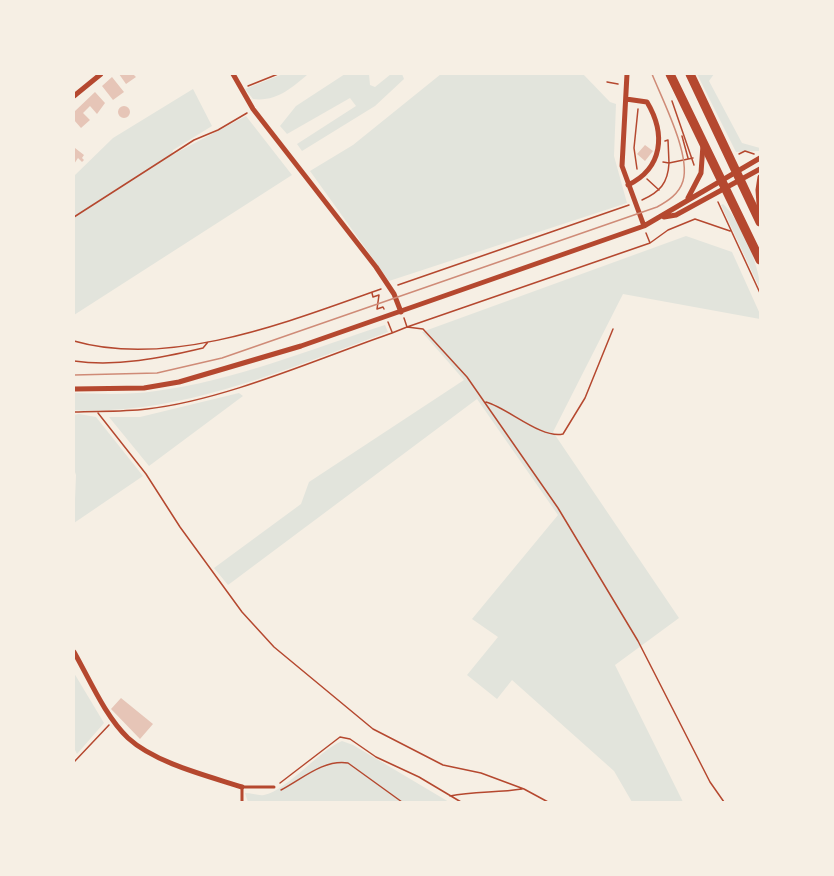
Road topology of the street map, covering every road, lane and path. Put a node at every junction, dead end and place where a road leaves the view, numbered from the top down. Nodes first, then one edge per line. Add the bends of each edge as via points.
1 (101, 74) edge
2 (233, 74) edge
3 (278, 74) edge
4 (627, 74) edge
5 (670, 74) edge
6 (690, 74) edge
7 (607, 82) dead end
8 (626, 86) junction
9 (241, 89) junction
10 (670, 94) dead end
11 (74, 96) edge
12 (626, 99) junction
13 (647, 102) junction
14 (253, 109) junction
15 (682, 136) dead end
16 (660, 143) junction
17 (704, 143) junction
18 (760, 158) edge
19 (689, 159) junction
20 (656, 160) junction
21 (669, 163) junction
22 (760, 169) edge
23 (736, 171) junction
24 (644, 177) junction
25 (760, 177) edge
26 (721, 179) junction
27 (741, 180) junction
28 (628, 185) junction
29 (726, 189) junction
30 (660, 191) junction
31 (715, 195) junction
32 (684, 202) junction
33 (635, 203) junction
34 (74, 217) edge
35 (662, 217) junction
36 (760, 221) edge
37 (644, 226) junction
38 (731, 232) junction
39 (650, 243) junction
40 (760, 260) edge
41 (389, 286) junction
42 (760, 293) edge
43 (401, 312) junction
44 (407, 327) junction
45 (613, 329) dead end
46 (74, 341) edge
47 (208, 341) junction
48 (74, 361) edge
49 (74, 389) edge
50 (485, 401) junction
51 (74, 412) edge
52 (98, 413) junction
53 (74, 472) edge
54 (74, 481) edge
55 (74, 652) edge
56 (114, 720) junction
57 (74, 762) edge
58 (243, 787) junction
59 (274, 787) junction
60 (524, 789) junction
61 (449, 796) junction
62 (242, 802) edge
63 (402, 802) edge
64 (461, 802) edge
65 (548, 802) edge
66 (724, 802) edge

1 - 11 street
2 - 9 street
3 - 9 path
4 - 8 street
5 - 17 main road
6 - 23 main road
7 - 8 path
8 - 12 street
9 - 14 street
10 - 19 path via 690,145 693,158
12 - 13 street
12 - 28 street via 621,149
13 - 16 street
13 - 24 path via 639,107 634,148 636,168
14 - 34 path via 194,140
14 - 41 street
15 - 19 path
16 - 20 street
16 - 21 path via 668,140
17 - 26 main road
17 - 32 street via 701,173
18 - 23 street
19 - 21 path
20 - 21 path
20 - 24 street
21 - 30 path
22 - 27 street
23 - 26 street
23 - 27 main road
24 - 28 street
24 - 30 path
25 - 36 street
26 - 29 main road
26 - 32 street
27 - 29 street
27 - 36 main road
28 - 33 street
29 - 31 street
29 - 40 main road
30 - 33 path
31 - 35 street
31 - 38 path
32 - 35 street
33 - 37 street
33 - 41 path
35 - 37 street
37 - 39 path
37 - 43 street
38 - 39 path via 695,219
38 - 42 path
39 - 44 path
41 - 43 street
41 - 47 path via 252,332
43 - 44 path
43 - 49 street via 218,373 144,388
44 - 50 path via 423,329
44 - 52 path via 225,392 165,406
45 - 50 path via 585,398 563,435 544,431
46 - 47 path via 108,348
47 - 48 path via 203,348 143,360
50 - 66 path via 613,596
51 - 52 path
52 - 60 path via 146,474 242,612 274,647 373,729 443,765 481,773
53 - 54 path
55 - 56 street
56 - 57 path
56 - 58 street via 140,748
58 - 59 lane
58 - 62 lane
59 - 61 path via 340,737 350,739
59 - 63 path via 280,790 338,761 348,763
60 - 61 path
60 - 65 path
61 - 64 path

